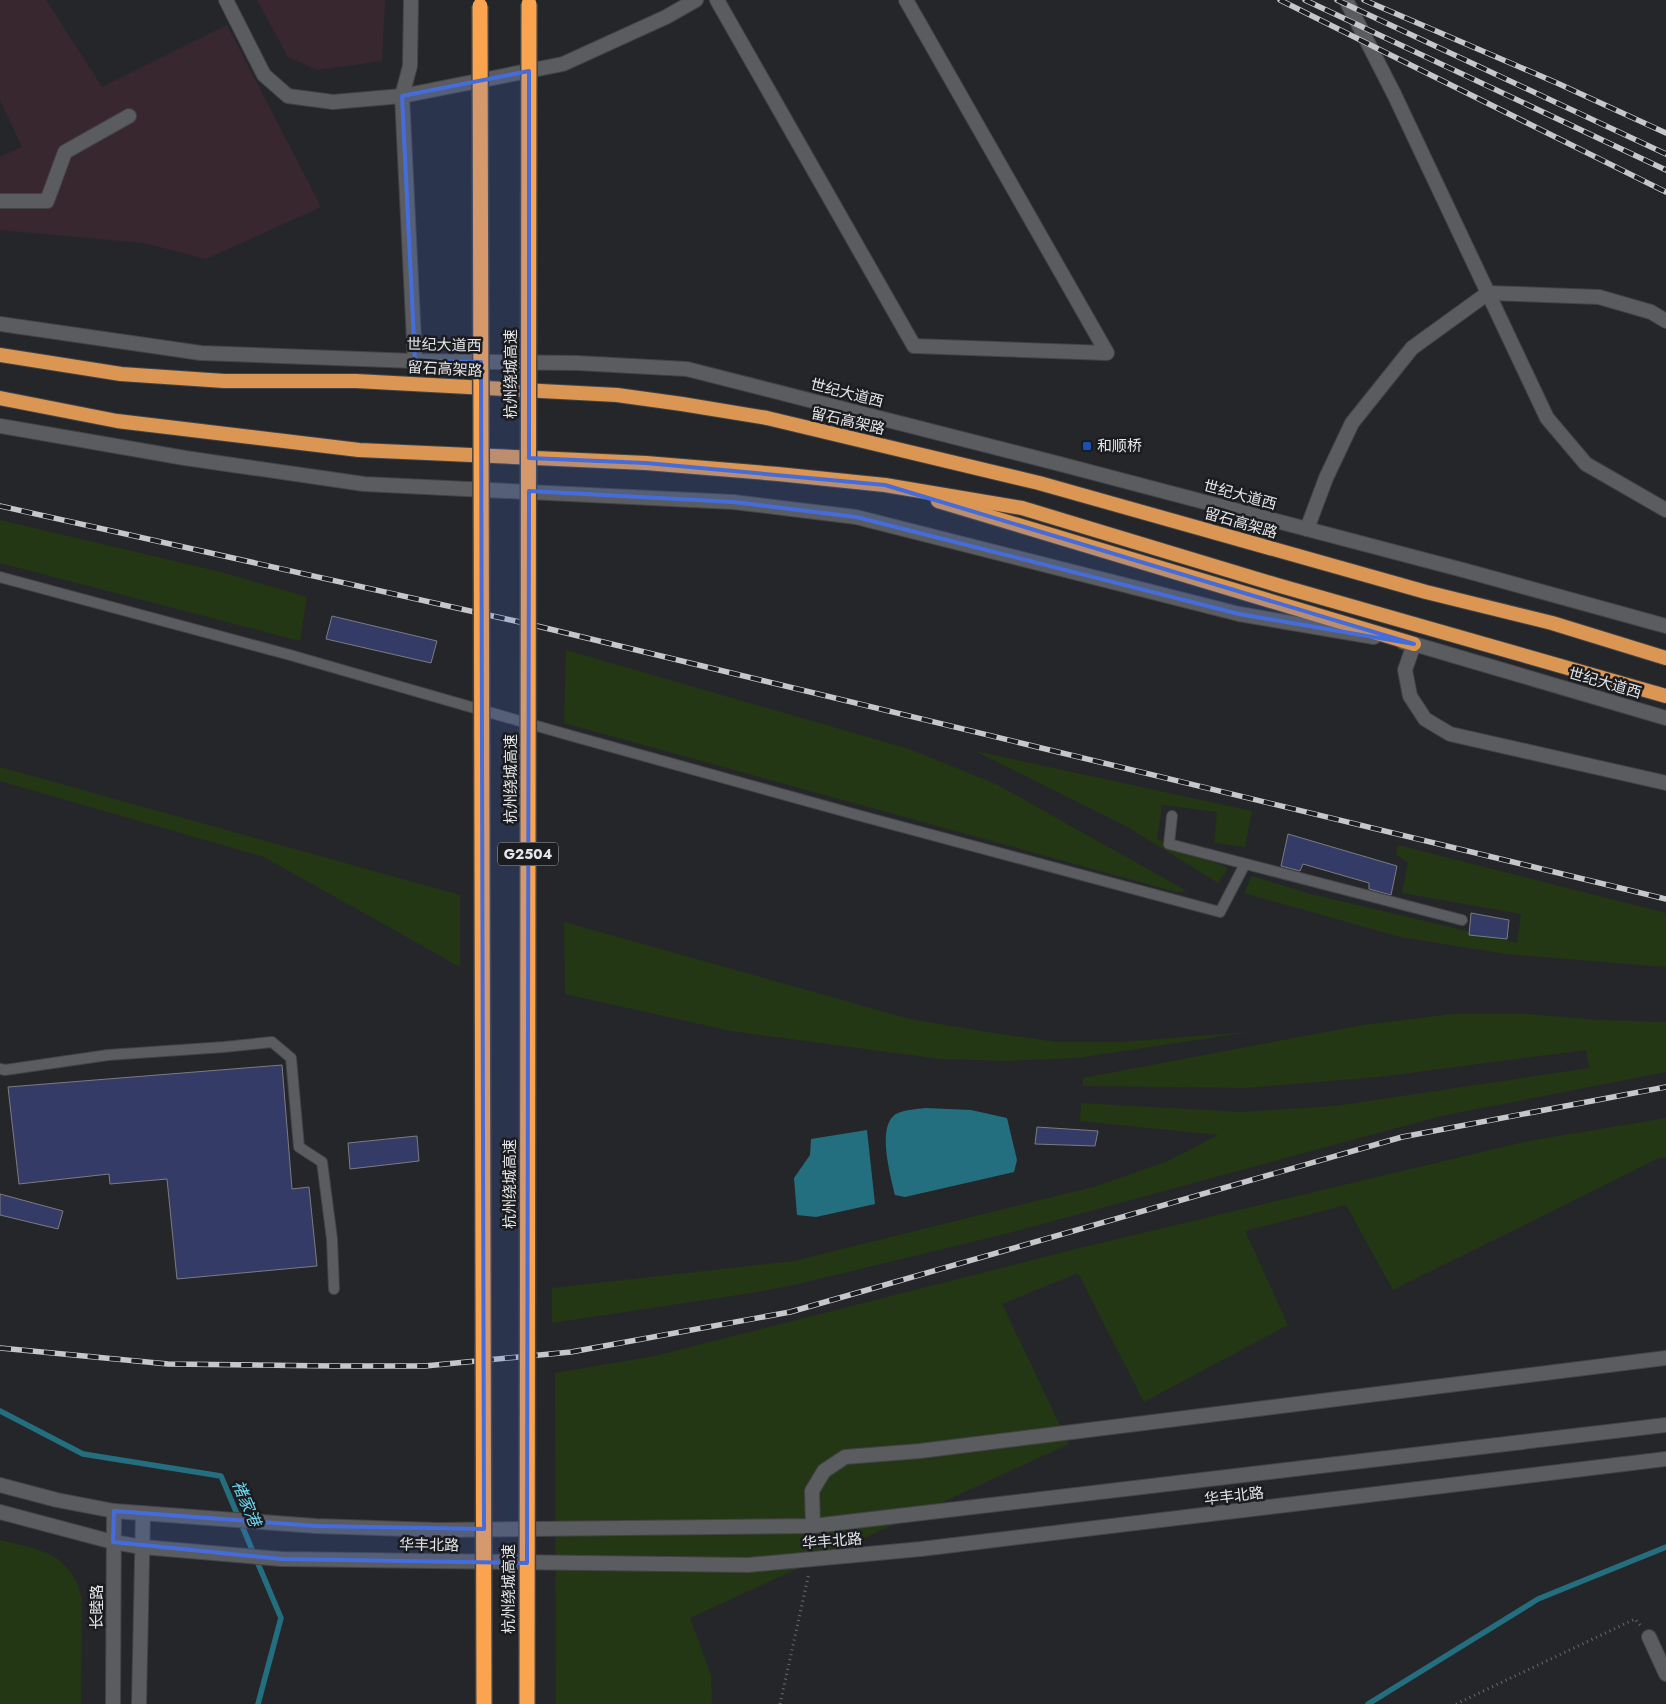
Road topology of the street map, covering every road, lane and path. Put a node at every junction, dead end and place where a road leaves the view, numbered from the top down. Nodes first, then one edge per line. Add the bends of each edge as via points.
1 (226, 0) edge
2 (410, 0) edge
3 (696, 0) edge
4 (717, 0) edge
5 (906, 0) edge
6 (1346, 0) edge
7 (530, 4) dead end
8 (480, 6) dead end
9 (402, 96) junction
10 (129, 116) dead end
11 (0, 201) edge
12 (1488, 293) junction
13 (1666, 321) edge
14 (0, 324) edge
15 (0, 354) edge
16 (415, 361) junction
17 (0, 398) edge
18 (0, 426) edge
19 (885, 485) junction
20 (1666, 510) edge
21 (1307, 529) junction
22 (0, 577) edge
23 (1666, 626) edge
24 (1414, 644) junction
25 (1666, 658) edge
26 (1666, 696) edge
27 (1666, 718) edge
28 (1666, 783) edge
29 (1172, 816) dead end
30 (1245, 864) junction
31 (1462, 920) dead end
32 (0, 1069) edge
33 (334, 1289) dead end
34 (1666, 1358) edge
35 (1666, 1425) edge
36 (1666, 1459) edge
37 (0, 1485) edge
38 (114, 1510) junction
39 (0, 1512) edge
40 (143, 1513) junction
41 (814, 1526) junction
42 (114, 1542) junction
43 (142, 1547) junction
44 (812, 1559) junction
45 (1649, 1637) joint
46 (1666, 1674) edge
47 (113, 1704) edge
48 (139, 1704) edge
49 (484, 1704) edge
50 (526, 1704) edge
51 (780, 1704) edge
52 (1456, 1704) edge

1 - 9 main road via 264,75 288,96 332,102
2 - 9 main road via 410,66
3 - 9 main road via 563,64
4 - 5 main road via 914,346 1107,353
6 - 12 main road
7 - 50 highway, 杭州绕城高速 / G2504, bridge
8 - 49 highway, 杭州绕城高速 / G2504, bridge
9 - 16 main road
10 - 11 main road via 65,152 47,201
12 - 13 main road via 1599,297 1651,312
12 - 20 main road via 1547,418 1586,464
12 - 21 main road via 1412,348 1352,423
14 - 16 main road, 世纪大道西 via 201,353
15 - 25 highway, 留石高架路 via 121,374 224,381 356,381 617,395 767,418 1039,483 1426,592 1552,622
16 - 21 main road, 世纪大道西 via 577,363 687,369
17 - 19 highway via 117,421 359,450 646,463
18 - 24 main road, 世纪大道西 via 364,484 733,502 856,517 1239,614
19 - 24 highway
19 - 26 highway via 1022,508
21 - 23 main road, 世纪大道西
22 - 30 lane via 1220,912
24 - 27 main road, 世纪大道西
24 - 28 main road via 1405,670 1410,696 1425,719 1450,734
29 - 30 lane via 1169,844
30 - 31 lane
32 - 33 lane via 108,1055 272,1042 292,1058 299,1147 322,1162 332,1239
34 - 41 main road via 845,1457 824,1471 812,1491
35 - 41 main road, 华丰北路
36 - 44 main road, 华丰北路 via 940,1547
37 - 38 main road, 华丰北路
38 - 40 main road, 华丰北路
38 - 42 main road, 长睦路
39 - 42 main road, 华丰北路
40 - 41 main road, 华丰北路 via 316,1526 437,1530
40 - 43 main road
42 - 43 main road, 华丰北路
42 - 47 main road, 长睦路
43 - 44 main road, 华丰北路 via 281,1559 748,1565
43 - 48 main road
44 - 51 path
45 - 46 main road
45 - 52 path via 1635,1619

